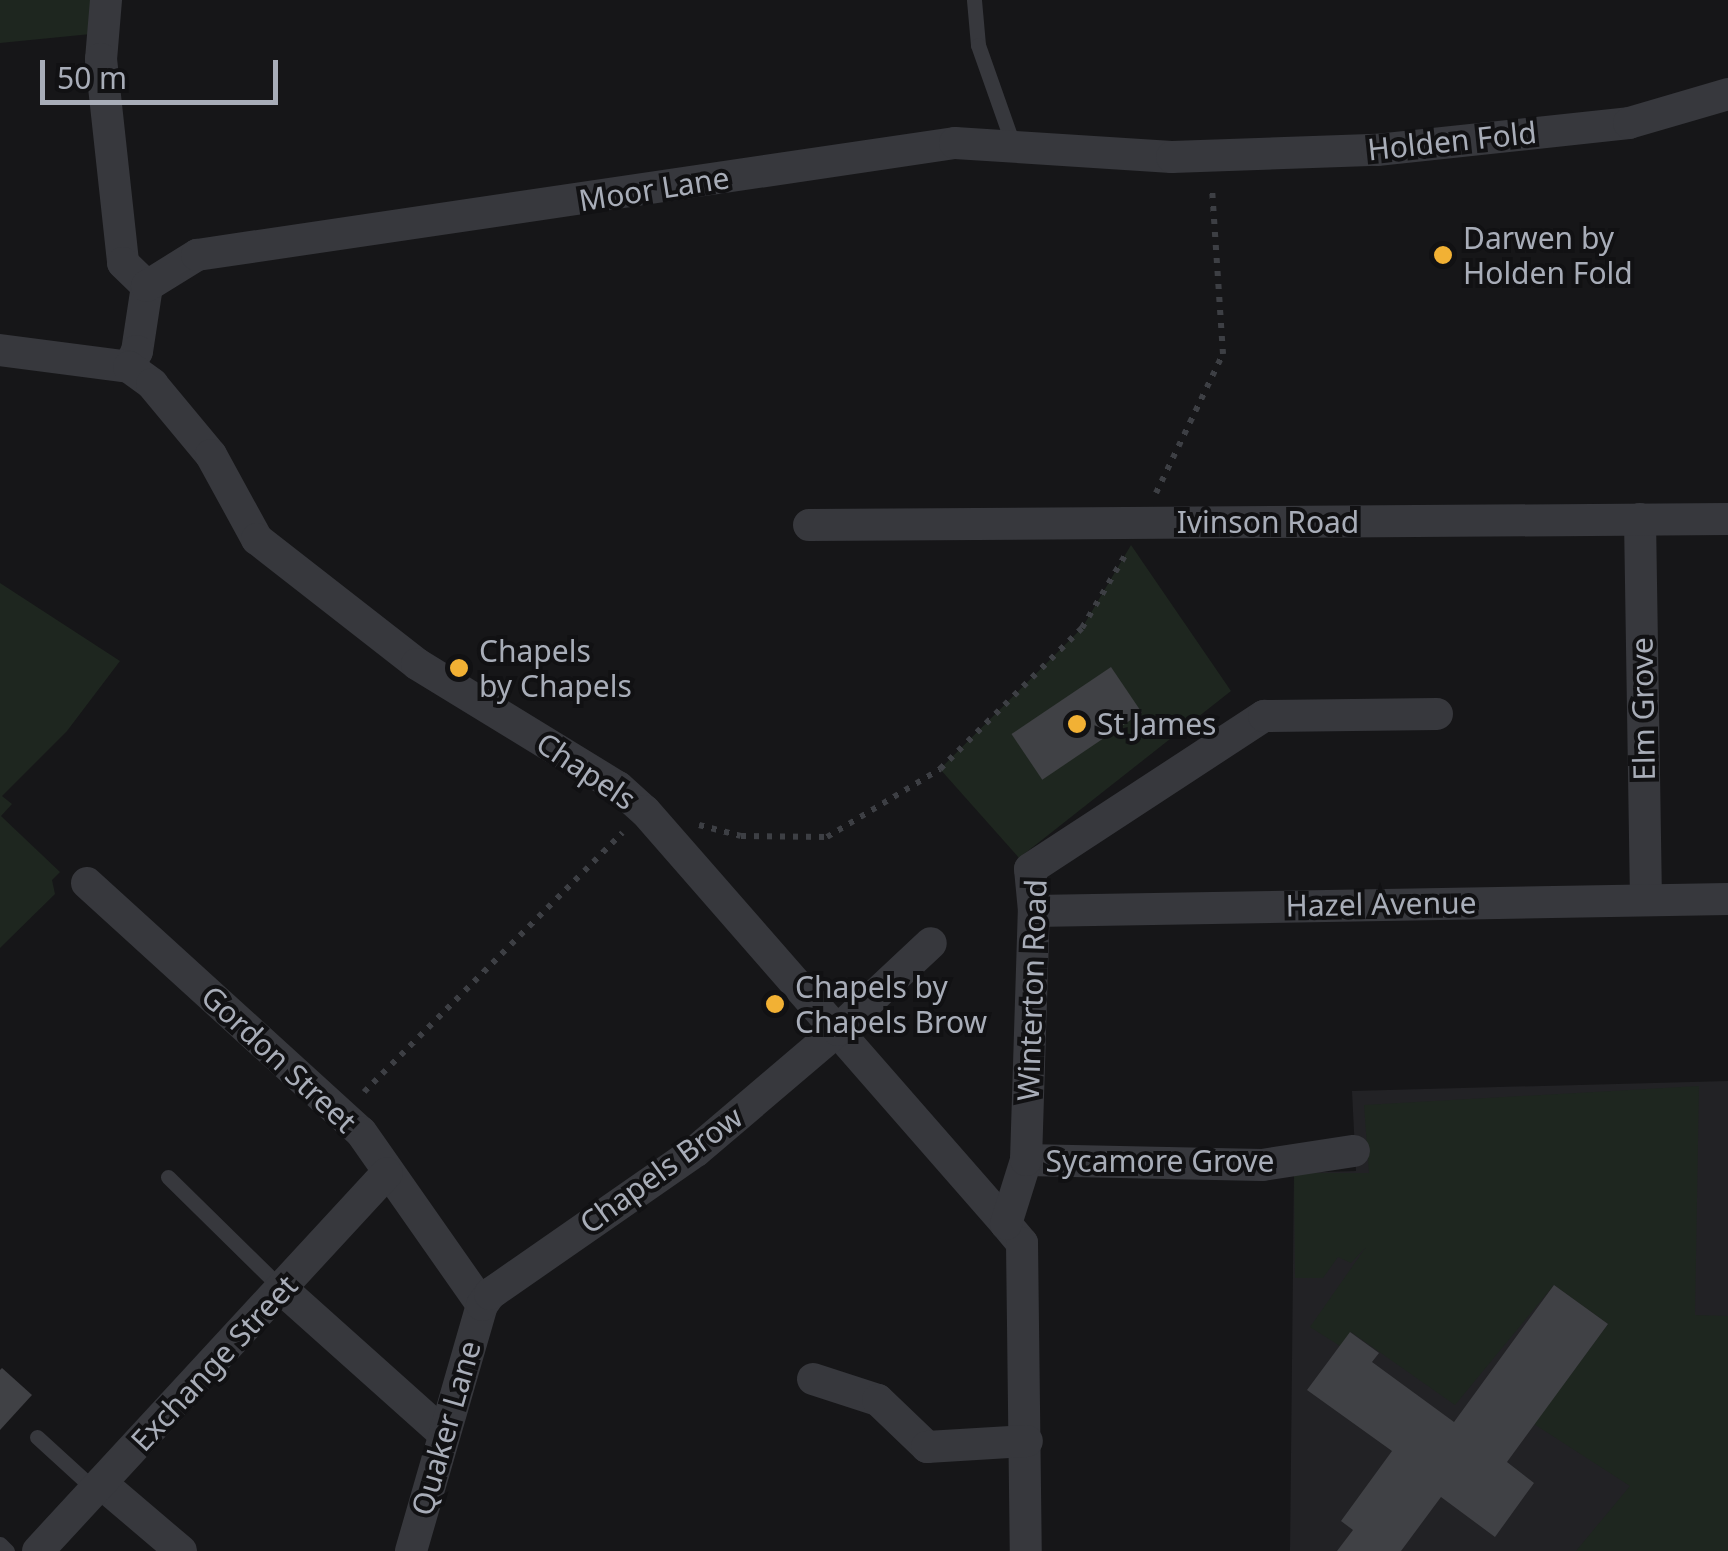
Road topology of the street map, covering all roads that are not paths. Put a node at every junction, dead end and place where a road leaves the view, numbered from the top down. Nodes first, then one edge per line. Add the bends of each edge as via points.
1 (106, 0) edge
2 (974, 0) edge
3 (1728, 94) edge
4 (1014, 147) junction
5 (1172, 156) joint
6 (147, 286) junction
7 (0, 350) edge
8 (128, 367) junction
9 (1640, 519) junction
10 (1728, 519) edge
11 (808, 525) dead end
12 (1438, 714) dead end
13 (87, 883) dead end
14 (1646, 898) junction
15 (1728, 899) edge
16 (1034, 911) junction
17 (932, 942) dead end
18 (838, 1030) junction
19 (1354, 1150) dead end
20 (1026, 1160) junction
21 (388, 1173) junction
22 (168, 1176) dead end
23 (1006, 1224) junction
24 (284, 1290) junction
25 (482, 1305) junction
26 (813, 1379) dead end
27 (444, 1433) junction
28 (37, 1437) dead end
29 (1027, 1441) junction
30 (98, 1487) junction
31 (0, 1544) edge
32 (7, 1551) edge
33 (38, 1551) edge
34 (181, 1551) edge
35 (411, 1551) edge
36 (1026, 1551) edge

1 - 6 street via 101,59 123,263
2 - 4 lane via 978,46
3 - 5 street, Holden Fold via 1629,122 1377,150
4 - 5 street, Moor Lane
4 - 6 street, Moor Lane via 956,143 196,255
6 - 8 street via 137,352
7 - 8 street
8 - 18 street, Chapels via 152,384 211,455 257,539 417,664 618,787
9 - 10 street, Ivinson Road
9 - 11 street, Ivinson Road
9 - 14 street, Elm Grove
12 - 16 street, Winterton Road via 1264,716 1030,869
13 - 21 street, Gordon Street via 361,1132
14 - 15 street, Hazel Avenue
14 - 16 street, Hazel Avenue
16 - 20 street, Winterton Road
17 - 18 street, Chapels Brow
18 - 23 street, Chapels
18 - 25 street, Chapels Brow via 696,1151 502,1283
19 - 20 street, Sycamore Grove via 1262,1165
20 - 23 street, Winterton Road
21 - 24 street, Exchange Street
21 - 25 street, Gordon Street
22 - 24 lane
23 - 29 street via 1022,1243
24 - 27 street
24 - 30 street, Exchange Street
25 - 27 street, Quaker Lane
26 - 29 street via 878,1400 928,1447
27 - 35 street, Quaker Lane
28 - 30 lane
29 - 36 street
30 - 33 street, Exchange Street
30 - 34 street
31 - 32 lane

